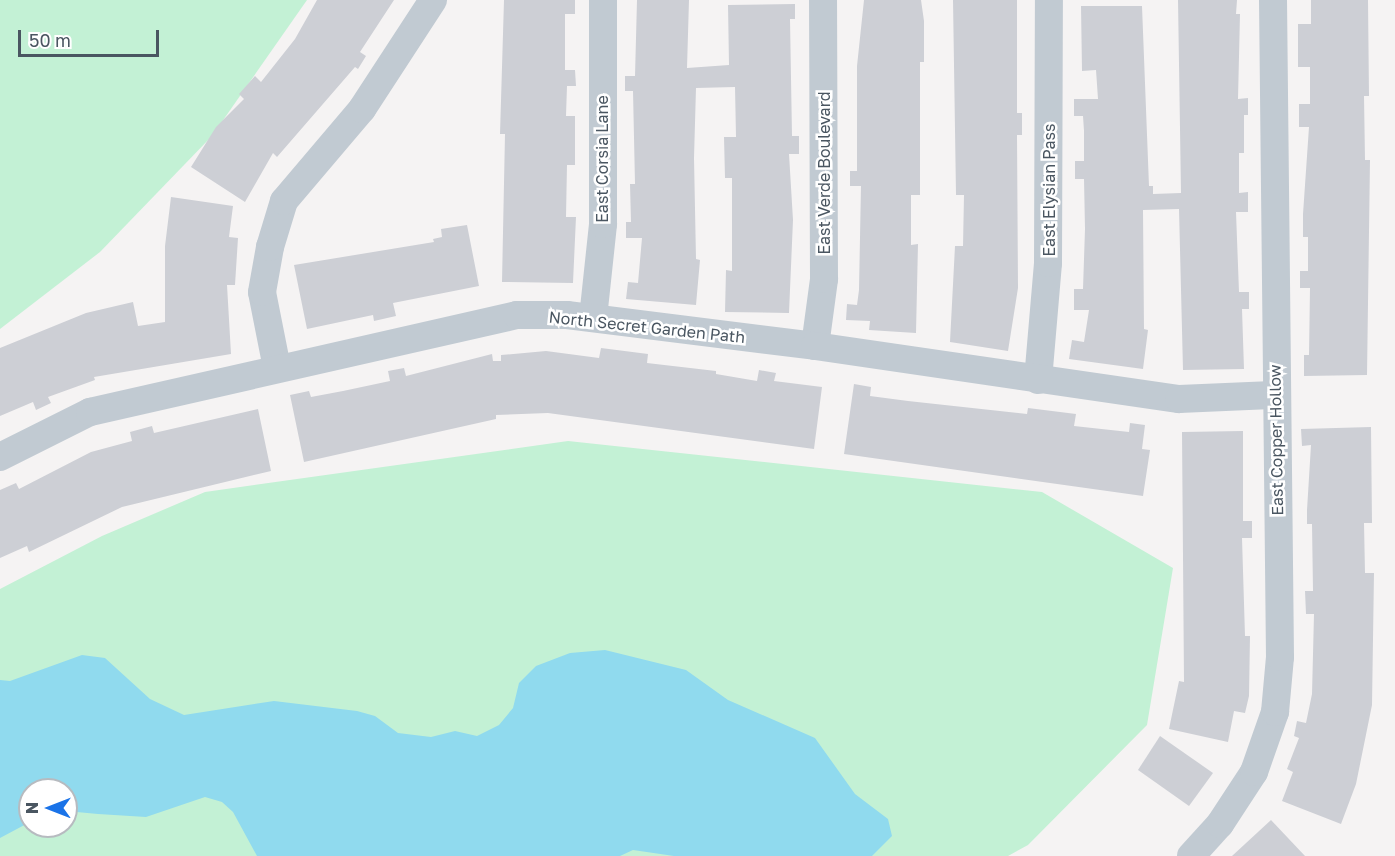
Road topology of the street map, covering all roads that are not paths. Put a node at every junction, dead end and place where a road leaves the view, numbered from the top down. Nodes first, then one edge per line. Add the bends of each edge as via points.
1 (433, 0) edge
2 (603, 0) edge
3 (824, 0) edge
4 (1049, 0) edge
5 (1273, 0) edge
6 (593, 318) junction
7 (815, 346) junction
8 (277, 368) junction
9 (1038, 380) junction
10 (1275, 396) junction
11 (0, 457) edge
12 (1191, 856) edge

1 - 8 street via 362,109 284,201 262,292
2 - 6 street, East Corsia Lane via 603,225
3 - 7 street, East Verde Boulevard via 824,269
4 - 9 street, East Elysian Pass via 1048,263
5 - 10 street, East Copper Hollow
6 - 7 street, North Secret Garden Path
6 - 8 street, North Secret Garden Path via 517,315
7 - 9 street, North Secret Garden Path
8 - 11 street, North Secret Garden Path via 90,412
9 - 10 street, North Secret Garden Path via 1179,399
10 - 12 street, East Copper Hollow via 1280,657 1275,712 1254,772 1220,824

